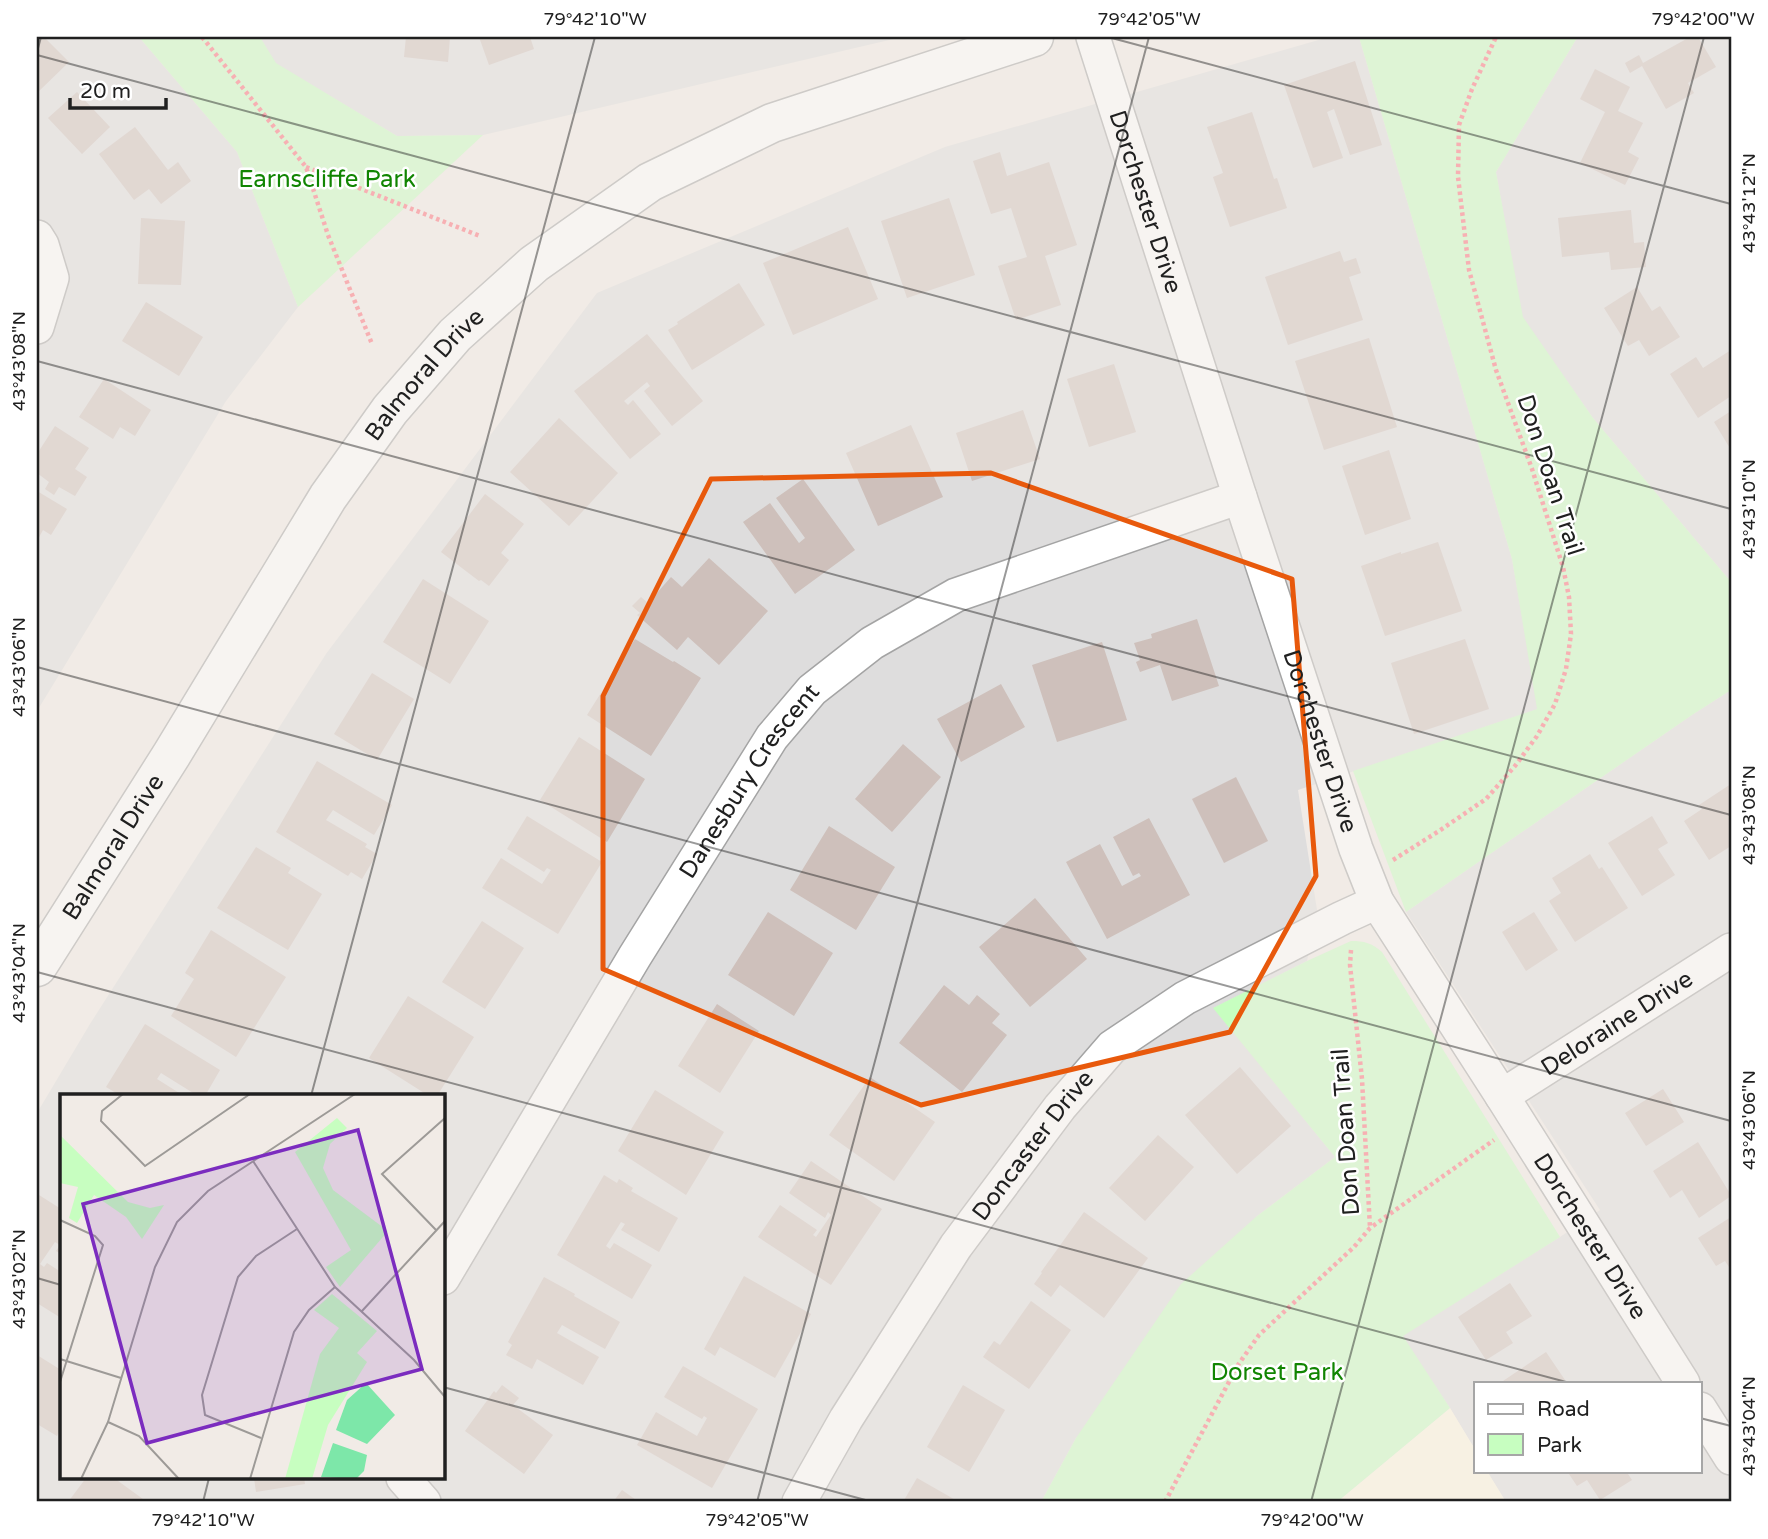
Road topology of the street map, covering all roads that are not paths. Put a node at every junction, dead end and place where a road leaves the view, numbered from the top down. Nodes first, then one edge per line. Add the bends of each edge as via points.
1 (1034, 37) edge
2 (1093, 37) edge
3 (37, 237) edge
4 (37, 327) edge
5 (1240, 497) junction
6 (1377, 902) junction
7 (1731, 950) edge
8 (37, 967) edge
9 (1502, 1096) junction
10 (444, 1276) edge
11 (1682, 1382) edge
12 (1702, 1412) edge
13 (1731, 1458) edge
14 (405, 1480) edge
15 (424, 1502) edge
16 (799, 1502) edge

1 - 8 street, Balmoral Drive via 772,123 650,182 534,264 455,335 390,410 328,497
2 - 5 street, Dorchester Drive
3 - 4 street via 52,278
5 - 6 street, Dorchester Drive
5 - 10 street, Danesbury Crescent via 956,595 872,643 812,690 772,737
6 - 9 street, Dorchester Drive
6 - 16 street, Doncaster Drive via 1185,998 1112,1047 1060,1107 956,1246
7 - 9 street, Deloraine Drive
9 - 11 street, Dorchester Drive
12 - 13 street
14 - 15 street

